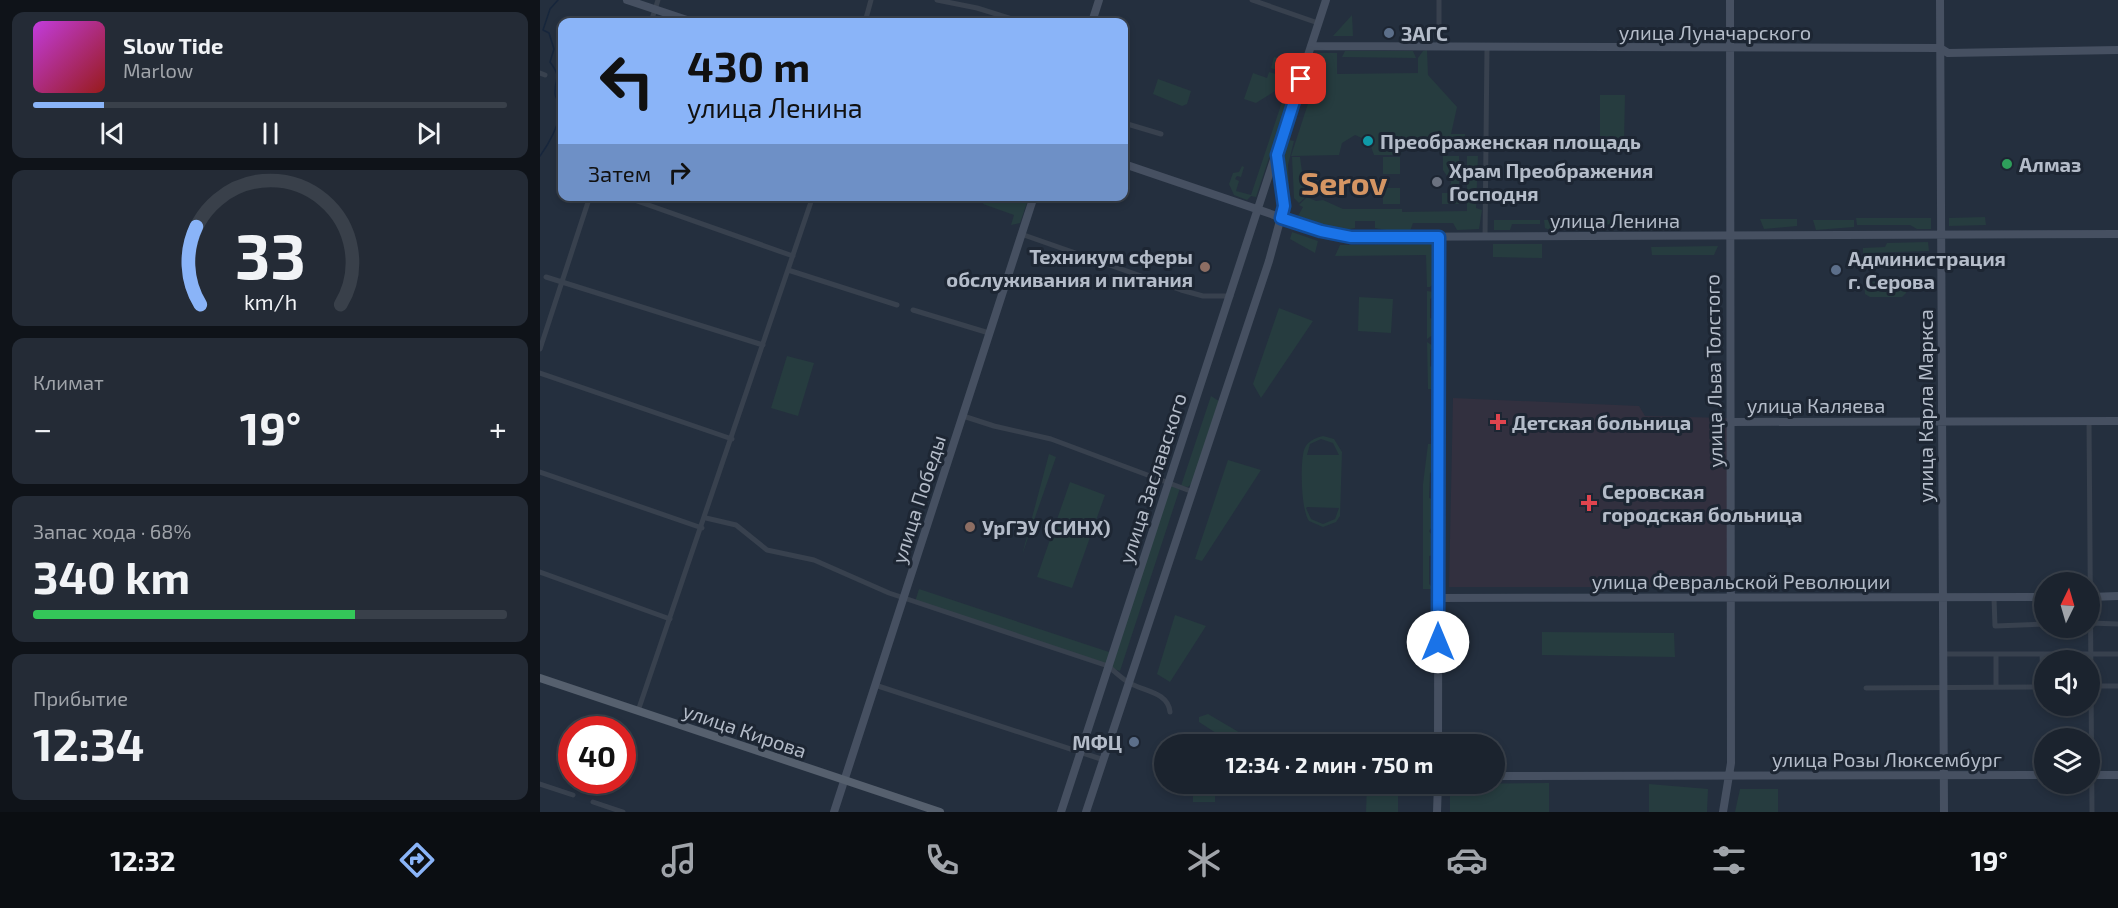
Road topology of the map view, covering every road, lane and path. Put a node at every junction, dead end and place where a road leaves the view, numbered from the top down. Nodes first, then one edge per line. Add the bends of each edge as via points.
1 (627, 0) edge
2 (658, 0) edge
3 (871, 0) edge
4 (937, 0) edge
5 (1099, 0) edge
6 (1252, 0) edge
7 (1326, 0) edge
8 (1439, 0) edge
9 (1730, 0) edge
10 (1940, 0) edge
11 (655, 10) junction
12 (652, 18) edge
13 (680, 18) edge
14 (866, 18) edge
15 (1009, 18) edge
16 (1093, 18) edge
17 (1318, 23) junction
18 (1311, 46) junction
19 (1439, 47) junction
20 (1487, 47) junction
21 (1730, 48) junction
22 (1940, 48) junction
23 (2118, 50) edge
24 (1128, 124) edge
25 (1161, 134) dead end
26 (1277, 155) junction
27 (1128, 165) edge
28 (588, 201) edge
29 (637, 201) edge
30 (811, 201) edge
31 (1032, 201) edge
32 (1259, 210) junction
33 (1281, 218) junction
34 (1022, 234) junction
35 (2118, 234) edge
36 (1940, 235) junction
37 (1728, 236) junction
38 (1439, 237) junction
39 (1485, 237) junction
40 (793, 256) junction
41 (788, 270) junction
42 (546, 277) dead end
43 (562, 281) junction
44 (1231, 296) junction
45 (897, 305) dead end
46 (913, 310) dead end
47 (989, 333) junction
48 (763, 345) junction
49 (540, 349) edge
50 (540, 373) edge
51 (963, 416) junction
52 (2089, 420) junction
53 (1942, 421) junction
54 (2118, 421) edge
55 (1730, 422) junction
56 (732, 439) junction
57 (540, 472) edge
58 (1168, 484) junction
59 (1193, 492) junction
60 (706, 518) junction
61 (702, 528) junction
62 (540, 572) edge
63 (2090, 572) edge
64 (1730, 596) junction
65 (2118, 596) edge
66 (2034, 597) edge
67 (2100, 597) edge
68 (903, 598) junction
69 (1438, 598) junction
70 (1942, 598) junction
71 (1994, 598) junction
72 (670, 619) junction
73 (2100, 623) edge
74 (2118, 624) edge
75 (2034, 625) edge
76 (1942, 654) junction
77 (1996, 654) junction
78 (2034, 654) edge
79 (2100, 654) edge
80 (2118, 654) edge
81 (1108, 666) junction
82 (540, 678) edge
83 (1129, 683) junction
84 (875, 685) junction
85 (2100, 686) edge
86 (2118, 686) edge
87 (1996, 687) junction
88 (2034, 687) edge
89 (1866, 688) dead end
90 (1943, 688) junction
91 (638, 711) junction
92 (1170, 712) dead end
93 (1438, 734) edge
94 (1082, 753) junction
95 (1104, 760) junction
96 (2034, 775) edge
97 (2100, 775) edge
98 (2118, 775) edge
99 (1505, 776) edge
100 (1729, 776) junction
101 (1943, 776) junction
102 (844, 781) junction
103 (540, 784) edge
104 (1438, 794) edge
105 (2092, 794) edge
106 (573, 795) dead end
107 (593, 802) dead end
108 (623, 812) edge
109 (834, 812) edge
110 (940, 812) edge
111 (1061, 812) edge
112 (1086, 812) edge
113 (1437, 812) edge
114 (1722, 812) edge
115 (1944, 812) edge
116 (2092, 812) edge

1 - 11 street
2 - 11 street
3 - 14 street
4 - 15 street
5 - 16 street
6 - 17 street
7 - 17 street, улица Заславского
8 - 19 street
9 - 21 street, улица Льва Толстого
10 - 22 street, улица Карла Маркса
11 - 12 street
11 - 13 street
17 - 18 street, улица Заславского
18 - 19 street, улица Луначарского
18 - 26 street, улица Заславского
19 - 20 street, улица Луначарского
20 - 21 street, улица Луначарского
20 - 39 street
21 - 22 street, улица Луначарского
21 - 37 street, улица Льва Толстого
22 - 23 street, улица Луначарского via 1948,53
22 - 36 street, улица Карла Маркса
24 - 25 street
26 - 32 street, улица Заславского
26 - 33 street, улица Заславского via 1284,206
27 - 32 street, улица Ленина
28 - 43 street
29 - 40 street
30 - 40 street
31 - 34 street, улица Победы
32 - 33 street, улица Ленина
32 - 44 street, улица Заславского
33 - 38 street, улица Ленина via 1351,237
33 - 59 street, улица Заславского
34 - 44 street via 1181,290 1203,296
34 - 47 street, улица Победы
35 - 36 street, улица Ленина
36 - 37 street, улица Ленина
36 - 53 street, улица Карла Маркса
37 - 39 street, улица Ленина
37 - 55 street, улица Льва Толстого
38 - 39 street, улица Ленина
38 - 69 street
40 - 41 street
41 - 45 street
41 - 48 street
42 - 43 street
43 - 48 street
43 - 49 street
44 - 58 street, улица Заславского
46 - 47 street
47 - 51 street, улица Победы
48 - 56 street
50 - 56 street
51 - 58 street via 1051,439
51 - 68 street, улица Победы
52 - 53 street, улица Каляева
52 - 54 street, улица Каляева
52 - 63 street
53 - 55 street, улица Каляева
53 - 70 street, улица Карла Маркса
55 - 64 street, улица Льва Толстого
56 - 60 street
57 - 61 street
58 - 59 street
58 - 81 street, улица Заславского
59 - 83 street, улица Заславского
60 - 61 street
60 - 68 street via 736,525 766,550 814,560
61 - 72 street
62 - 72 street
64 - 69 street, улица Февральской Революции
64 - 70 street, улица Февральской Революции
64 - 100 street, улица Льва Толстого
65 - 67 street
66 - 71 street, улица Февральской Революции
68 - 81 street
68 - 84 street, улица Победы
69 - 93 street
70 - 71 street, улица Февральской Революции
70 - 76 street, улица Карла Маркса
71 - 75 street via 1995,626
72 - 91 street
73 - 74 street
76 - 77 street
76 - 90 street, улица Карла Маркса
77 - 78 street
77 - 87 street
79 - 80 street
81 - 83 street
81 - 94 street, улица Заславского
82 - 91 main road, улица Кирова
83 - 92 street via 1163,698
83 - 95 street, улица Заславского
84 - 94 street
84 - 102 street, улица Победы
85 - 86 street
87 - 88 street
87 - 90 street
89 - 90 street
90 - 101 street, улица Карла Маркса
91 - 102 main road, улица Кирова
94 - 95 street
94 - 111 street, улица Заславского
95 - 112 street, улица Заславского
96 - 101 street, улица Розы Люксембург
97 - 98 street
99 - 100 street, улица Розы Люксембург
100 - 101 street, улица Розы Люксембург
100 - 114 street, улица Льва Толстого
101 - 115 street, улица Карла Маркса
102 - 109 street, улица Победы
102 - 110 main road, улица Кирова
103 - 106 street
104 - 113 street
105 - 116 street
107 - 108 street

